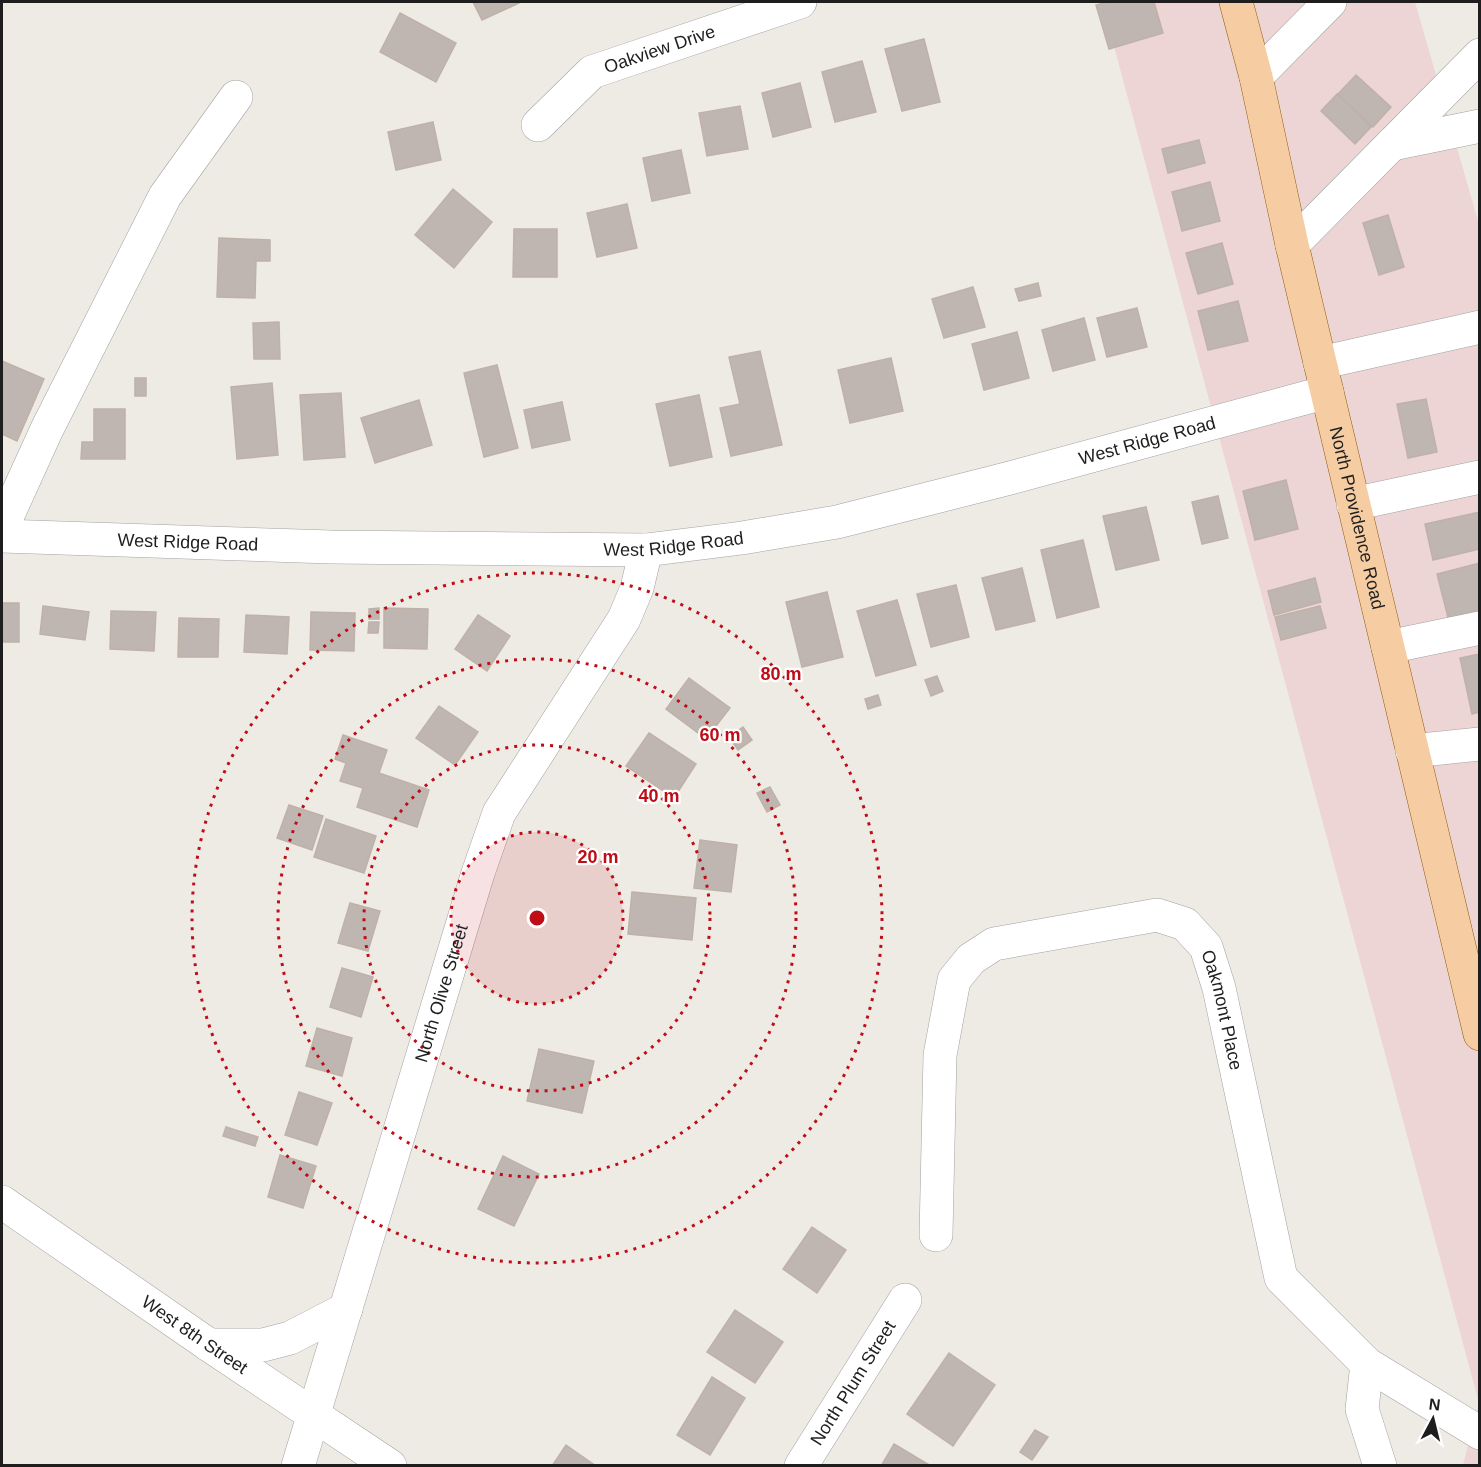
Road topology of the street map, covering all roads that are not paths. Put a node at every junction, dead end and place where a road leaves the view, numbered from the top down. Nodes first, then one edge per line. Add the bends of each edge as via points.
1 (800, 2) edge
2 (1236, 2) edge
3 (1330, 2) edge
4 (1479, 55) edge
5 (1256, 77) junction
6 (236, 97) dead end
7 (538, 125) dead end
8 (1479, 126) edge
9 (1392, 144) junction
10 (1292, 245) junction
11 (1479, 327) edge
12 (1323, 378) junction
13 (1479, 477) edge
14 (1353, 504) junction
15 (2, 528) edge
16 (2, 536) edge
17 (646, 550) junction
18 (1479, 628) edge
19 (1388, 647) junction
20 (1479, 744) edge
21 (1412, 751) junction
22 (1479, 1034) edge
23 (2, 1202) edge
24 (936, 1235) dead end
25 (905, 1300) dead end
26 (346, 1309) junction
27 (209, 1346) junction
28 (1367, 1364) junction
29 (315, 1415) junction
30 (1479, 1433) edge
31 (298, 1466) edge
32 (390, 1466) edge
33 (801, 1466) edge
34 (1380, 1466) edge

1 - 7 street, Oakview Drive via 592,72
2 - 5 main road, North Providence Road
3 - 5 street
4 - 9 street
5 - 10 main road, North Providence Road
6 - 15 street via 165,196 47,429
8 - 9 street
9 - 10 street
10 - 12 main road, North Providence Road
11 - 12 street, West Ridge Road
12 - 14 main road, North Providence Road
12 - 17 street, West Ridge Road via 1010,478 837,522
13 - 14 street
14 - 19 main road, North Providence Road
16 - 17 street, West Ridge Road via 331,547
17 - 26 street, North Olive Street via 624,619 499,813
18 - 19 street
19 - 21 main road, North Providence Road
20 - 21 street
21 - 22 main road, North Providence Road
23 - 27 street, West 8th Street
24 - 28 street, Oakmont Place via 940,1056 954,980 971,959 994,944 1156,915 1185,924 1206,947 1219,988 1281,1278
25 - 33 street, North Plum Street
26 - 27 street via 290,1338 263,1345
26 - 29 street, North Olive Street
27 - 29 street, West 8th Street
28 - 30 street, Oakmont Place
28 - 34 street via 1362,1409
29 - 31 street, North Olive Street
29 - 32 street, West 8th Street

